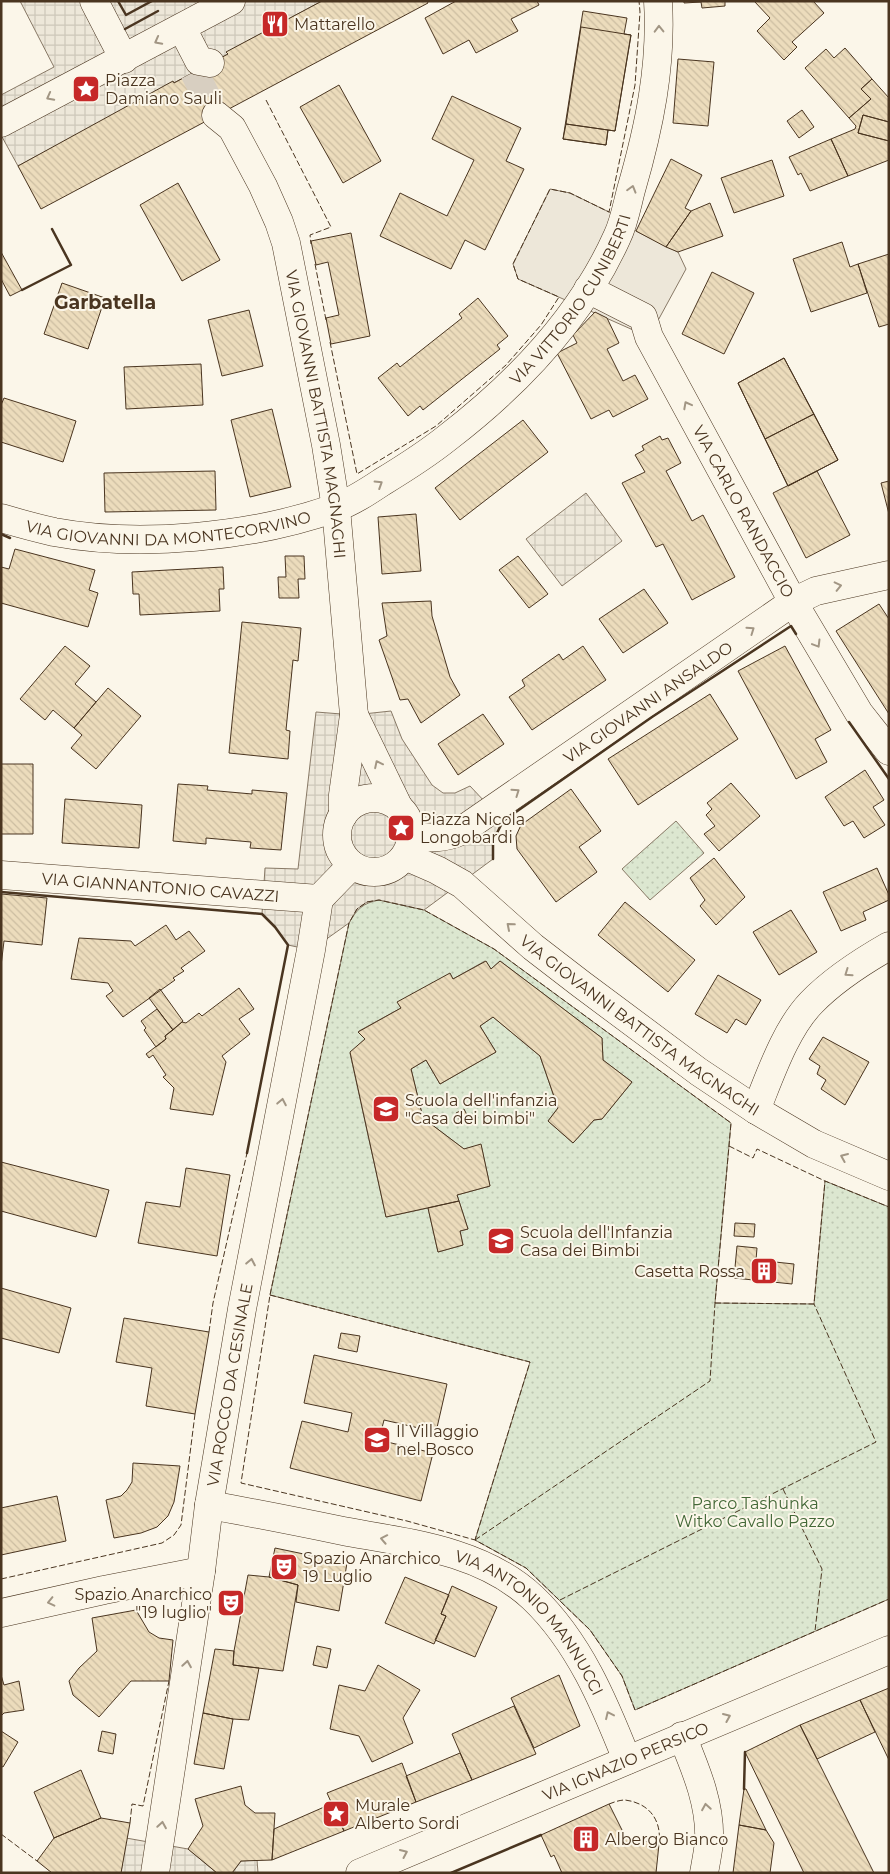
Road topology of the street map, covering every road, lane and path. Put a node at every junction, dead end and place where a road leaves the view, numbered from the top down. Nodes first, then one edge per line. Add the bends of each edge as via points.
1 (94, 1) edge
2 (231, 1) edge
3 (658, 1) edge
4 (182, 28) junction
5 (124, 59) junction
6 (201, 65) tunnel mouth
7 (227, 117) tunnel mouth
8 (1, 123) edge
9 (588, 289) junction
10 (336, 508) junction
11 (1, 518) edge
12 (889, 575) edge
13 (793, 602) junction
14 (354, 715) junction
15 (889, 751) edge
16 (399, 808) junction
17 (343, 815) junction
18 (408, 846) junction
19 (352, 865) junction
20 (1, 875) edge
21 (319, 899) junction
22 (889, 946) edge
23 (756, 1110) junction
24 (889, 1176) edge
25 (210, 1505) junction
26 (201, 1571) junction
27 (1, 1613) edge
28 (889, 1650) edge
29 (682, 1736) junction
30 (627, 1760) junction
31 (155, 1873) edge
32 (360, 1873) edge
33 (704, 1873) edge

1 - 5 street
2 - 4 street
9 -> 3 street, VIA VITTORIO CUNIBERTI via 618,235 642,151 652,106 660,32
4 -> 5 street
4 - 6 street
5 -> 8 street
7 - 10 street, VIA GIOVANNI BATTISTA MAGNAGHI via 264,186 286,243
10 -> 9 street, VIA VITTORIO CUNIBERTI via 414,462 480,412 548,342
13 -> 9 street, VIA CARLO RANDACCIO via 650,337 643,317
10 - 11 street, VIA GIOVANNI DA MONTECORVINO via 228,533 177,538 119,539 54,532
10 - 14 street, VIA GIOVANNI BATTISTA MAGNAGHI
13 -> 12 street, VIA GIOVANNI ANSALDO via 816,591
13 -> 15 street, VIA CARLO RANDACCIO via 859,713
18 -> 13 street, VIA GIOVANNI ANSALDO via 460,831
16 -> 14 street, VIA GIOVANNI BATTISTA MAGNAGHI
14 - 17 street, VIA GIOVANNI BATTISTA MAGNAGHI
16 - 17 street via 386,800 368,799 352,806
16 - 18 street via 410,825
17 - 19 street via 338,828 338,844
18 - 19 street via 396,865 380,872 363,871
23 -> 18 street, VIA GIOVANNI BATTISTA MAGNAGHI via 581,984 462,884 437,870
19 - 21 street
20 - 21 street, VIA GIANNANTONIO CAVAZZI
25 -> 21 street, VIA ROCCO DA CESINALE via 242,1309
22 -> 23 street via 840,978 810,1004 778,1057
24 -> 23 street, VIA GIOVANNI BATTISTA MAGNAGHI via 814,1144
25 - 26 street, VIA ROCCO DA CESINALE
30 -> 25 street, VIA ANTONIO MANNUCCI via 598,1693 567,1638 532,1598 512,1582 460,1555
26 -> 27 street
31 -> 26 street, VIA ROCCO DA CESINALE
29 -> 28 street, VIA IGNAZIO PERSICO
29 - 30 street, VIA IGNAZIO PERSICO
33 -> 29 street via 709,1841 705,1803
32 -> 30 street, VIA IGNAZIO PERSICO

